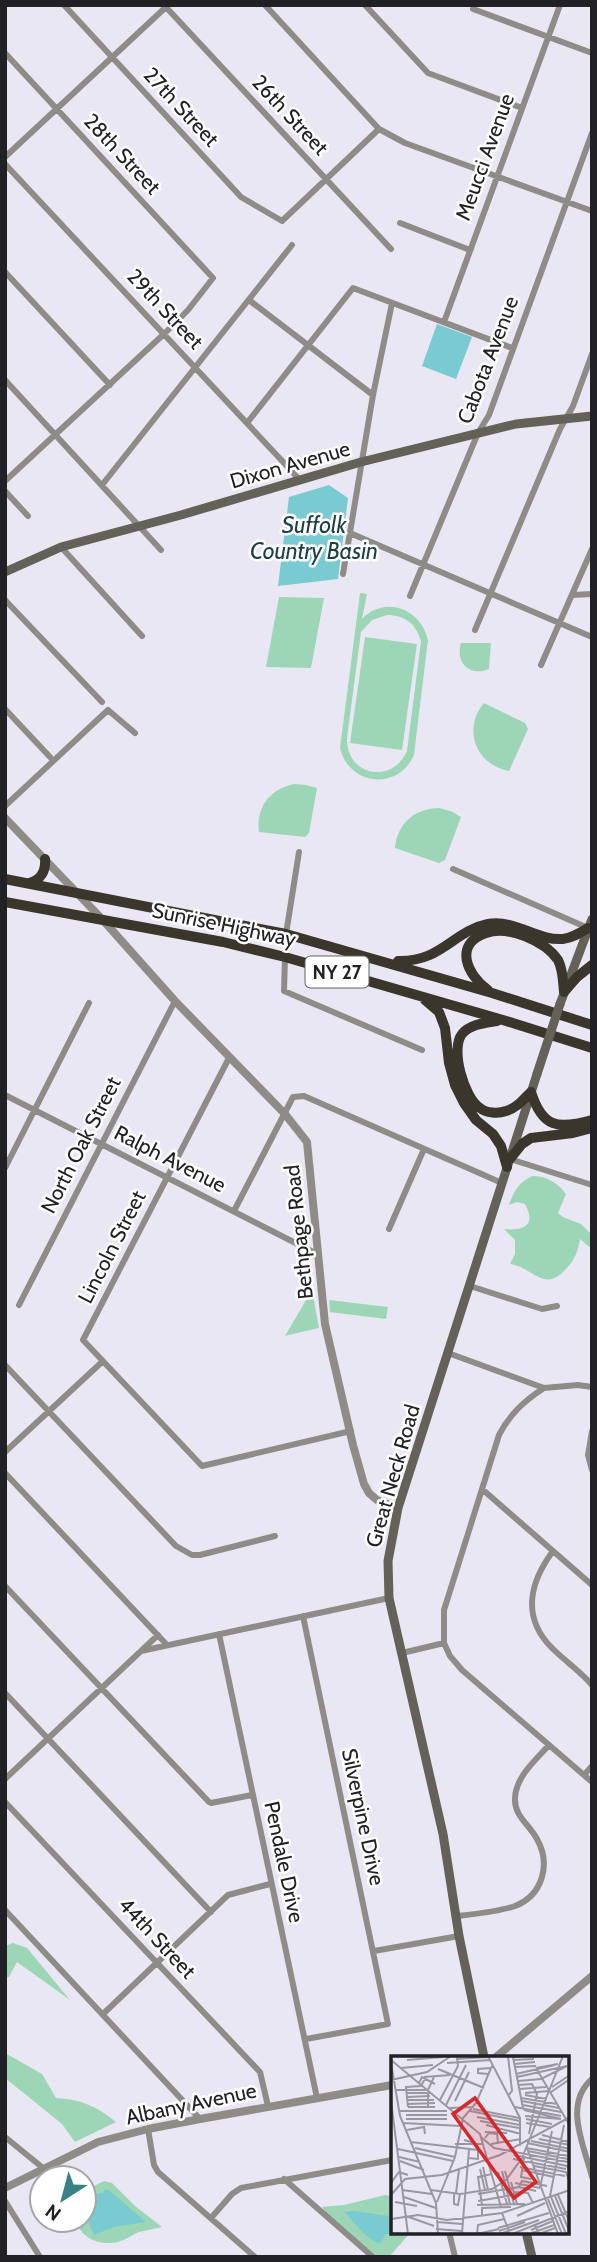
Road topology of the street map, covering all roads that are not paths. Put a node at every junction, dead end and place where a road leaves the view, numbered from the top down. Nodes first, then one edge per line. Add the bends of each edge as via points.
1 (64, 5) edge
2 (265, 5) edge
3 (366, 5) edge
4 (560, 5) edge
5 (166, 6) edge
6 (473, 9) dead end
7 (548, 37) junction
8 (5, 53) edge
9 (592, 53) edge
10 (111, 58) junction
11 (522, 108) junction
12 (57, 109) junction
13 (379, 129) junction
14 (592, 133) edge
15 (5, 157) edge
16 (5, 164) edge
17 (497, 178) junction
18 (326, 179) junction
19 (566, 202) junction
20 (592, 211) edge
21 (400, 223) dead end
22 (292, 245) dead end
23 (391, 249) dead end
24 (470, 250) junction
25 (5, 272) edge
26 (249, 300) junction
27 (392, 303) junction
28 (444, 322) junction
29 (164, 334) junction
30 (308, 345) junction
31 (512, 348) junction
32 (592, 354) edge
33 (195, 368) junction
34 (5, 380) edge
35 (110, 385) junction
36 (373, 395) junction
37 (592, 416) edge
38 (565, 418) junction
39 (247, 423) junction
40 (478, 433) junction
41 (55, 435) junction
42 (361, 462) junction
43 (299, 479) junction
44 (5, 481) edge
45 (102, 485) junction
46 (5, 491) edge
47 (28, 516) dead end
48 (139, 526) junction
49 (350, 533) junction
50 (61, 547) junction
51 (592, 549) edge
52 (161, 550) dead end
53 (423, 565) junction
54 (5, 572) edge
55 (343, 574) dead end
56 (489, 593) junction
57 (592, 594) edge
58 (572, 595) junction
59 (410, 596) dead end
60 (5, 600) edge
61 (559, 623) junction
62 (475, 630) dead end
63 (142, 636) dead end
64 (592, 637) edge
65 (541, 665) dead end
66 (102, 702) dead end
67 (5, 709) edge
68 (135, 733) dead end
69 (50, 757) dead end
70 (5, 806) edge
71 (5, 818) edge
72 (299, 852) dead end
73 (45, 859) junction
74 (453, 869) dead end
75 (5, 879) edge
76 (29, 884) junction
77 (77, 893) junction
78 (5, 902) edge
79 (102, 919) junction
80 (590, 924) edge
81 (286, 934) junction
82 (285, 957) junction
83 (383, 961) junction
84 (592, 965) edge
85 (565, 992) junction
86 (492, 993) junction
87 (416, 996) junction
88 (174, 1000) junction
89 (89, 1003) dead end
90 (503, 1020) junction
91 (592, 1025) edge
92 (591, 1048) edge
93 (422, 1050) dead end
94 (229, 1058) junction
95 (531, 1091) junction
96 (5, 1095) edge
97 (35, 1110) junction
98 (285, 1114) junction
99 (592, 1120) edge
100 (592, 1128) edge
101 (101, 1144) junction
102 (424, 1149) junction
103 (508, 1163) junction
104 (5, 1168) edge
105 (167, 1178) junction
106 (502, 1183) junction
107 (592, 1185) edge
108 (234, 1211) junction
109 (389, 1228) dead end
110 (319, 1255) junction
111 (470, 1286) junction
112 (19, 1305) dead end
113 (556, 1306) dead end
114 (448, 1353) junction
115 (103, 1361) junction
116 (5, 1365) edge
117 (592, 1387) edge
118 (544, 1388) junction
119 (49, 1412) junction
120 (351, 1431) junction
121 (592, 1431) edge
122 (5, 1452) edge
123 (592, 1470) edge
124 (5, 1473) edge
125 (482, 1489) junction
126 (398, 1508) junction
127 (275, 1536) dead end
128 (553, 1551) junction
129 (592, 1585) edge
130 (5, 1586) edge
131 (389, 1598) junction
132 (303, 1616) junction
133 (219, 1634) junction
134 (158, 1635) junction
135 (444, 1643) junction
136 (167, 1645) junction
137 (141, 1651) junction
138 (402, 1653) junction
139 (592, 1685) edge
140 (101, 1688) junction
141 (5, 1693) edge
142 (48, 1738) junction
143 (549, 1745) junction
144 (592, 1766) edge
145 (584, 1775) junction
146 (5, 1779) edge
147 (592, 1782) edge
148 (252, 1795) junction
149 (5, 1802) edge
150 (270, 1884) junction
151 (5, 1910) edge
152 (211, 1912) junction
153 (457, 1916) junction
154 (459, 1936) junction
155 (374, 1951) junction
156 (157, 1964) junction
157 (592, 1976) edge
158 (103, 2014) junction
159 (306, 2039) junction
160 (484, 2056) edge
161 (497, 2056) edge
162 (592, 2079) edge
163 (391, 2085) edge
164 (317, 2098) junction
165 (268, 2106) junction
166 (200, 2119) junction
167 (148, 2129) junction
168 (5, 2137) edge
169 (391, 2160) edge
170 (39, 2164) edge
171 (52, 2164) edge
172 (28, 2176) edge
173 (592, 2177) edge
174 (284, 2179) junction
175 (5, 2188) edge
176 (5, 2201) edge
177 (211, 2218) junction
178 (449, 2234) edge
179 (527, 2234) edge
180 (40, 2257) edge
181 (256, 2257) edge
182 (373, 2257) edge
183 (455, 2257) edge
184 (533, 2257) edge

1 - 10 street, 27th Street
2 - 13 street
3 - 11 street via 428,73
4 - 7 street, Meucci Avenue
5 - 10 street
5 - 18 street, 26th Street
6 - 7 street
7 - 9 street
7 - 11 street, Meucci Avenue
8 - 12 street, 28th Street
10 - 12 street
10 - 18 street, 27th Street via 241,197 282,221
11 - 17 street, Meucci Avenue
12 - 15 street
12 - 29 street, 28th Street via 213,278
13 - 17 street
13 - 18 street
14 - 19 street, Cabota Avenue
16 - 29 street, 29th Street
17 - 19 street
17 - 24 street, Meucci Avenue
18 - 23 street, 26th Street
19 - 20 street
19 - 31 street, Cabota Avenue
21 - 24 street
22 - 26 street
24 - 28 street, Meucci Avenue
25 - 35 street
26 - 30 street
26 - 33 street
27 - 28 street
27 - 30 street via 353,288
27 - 36 street
28 - 31 street
29 - 33 street, 29th Street
29 - 35 street
30 - 36 street
30 - 39 street
31 - 40 street, Cabota Avenue via 489,415
32 - 38 street
33 - 39 street, 29th Street
33 - 45 street
34 - 41 street
35 - 41 street
36 - 42 street
37 - 38 main road, Dixon Avenue
38 - 40 main road, Dixon Avenue
38 - 56 street
39 - 43 street, 29th Street
40 - 42 main road, Dixon Avenue
40 - 53 street, Cabota Avenue
41 - 44 street
41 - 45 street
42 - 43 main road, Dixon Avenue
42 - 49 street
43 - 48 main road, Dixon Avenue
45 - 48 street
46 - 47 street
48 - 50 main road, Dixon Avenue
48 - 52 street
49 - 53 street
49 - 55 street
50 - 54 main road, Dixon Avenue
50 - 63 street
51 - 58 street
53 - 56 street
53 - 59 street, Cabota Avenue
56 - 61 street
56 - 62 street
57 - 58 street
58 - 61 street
60 - 66 street
61 - 64 street
61 - 65 street
67 - 69 street
68 - 70 street via 108,710
71 - 73 street, Bethpage Road
72 - 81 street
73 - 76 highway via 39,879
73 - 77 street, Bethpage Road
74 - 80 street
75 - 76 highway, Sunrise Highway / NY 27
76 - 77 highway, Sunrise Highway / NY 27
77 - 79 street, Bethpage Road
77 - 81 highway, Sunrise Highway / NY 27
78 - 79 highway, Sunrise Highway / NY 27
79 - 82 highway, Sunrise Highway / NY 27
79 - 88 street, Bethpage Road
80 - 83 highway via 562,939 505,923 487,924 431,956
80 - 85 main road, Great Neck Road
81 - 83 highway, Sunrise Highway / NY 27
82 - 87 highway, Sunrise Highway / NY 27
82 - 93 street via 284,991
83 - 86 highway, Sunrise Highway / NY 27
84 - 85 highway
85 - 86 highway via 559,963 551,951 503,931 474,938 467,950 466,963 472,975
85 - 95 main road, Great Neck Road, bridge
86 - 91 highway, Sunrise Highway / NY 27
87 - 90 highway, Sunrise Highway / NY 27
87 - 103 highway via 439,1012 455,1085 476,1120 493,1134
88 - 94 street, Bethpage Road
88 - 101 street, North Oak Street
89 - 97 street
90 - 92 highway, Sunrise Highway / NY 27
90 - 95 highway via 469,1028 461,1035 456,1047 461,1079 479,1108 493,1113 518,1105
94 - 98 street, Bethpage Road
94 - 105 street, Lincoln Street
95 - 99 highway via 544,1120 570,1125
95 - 103 main road, Great Neck Road
96 - 97 street, Ralph Avenue
97 - 101 street, Ralph Avenue
97 - 104 street
98 - 102 street via 293,1097 304,1096
98 - 108 street
98 - 110 street, Bethpage Road via 307,1142
100 - 103 highway via 531,1138
101 - 105 street, Ralph Avenue
101 - 112 street, North Oak Street
102 - 106 street
102 - 109 street
103 - 106 main road, Great Neck Road
103 - 107 street
105 - 108 street, Ralph Avenue
105 - 115 street, Lincoln Street via 83,1340
106 - 111 main road, Great Neck Road
108 - 110 street, Ralph Avenue
110 - 120 street, Bethpage Road via 325,1324
111 - 113 street via 541,1309
111 - 114 main road, Great Neck Road
114 - 118 street
114 - 126 main road, Great Neck Road
115 - 119 street
115 - 120 street via 202,1466
116 - 119 street
117 - 118 street
118 - 125 street via 505,1422
119 - 122 street
119 - 127 street via 176,1546 192,1555
120 - 126 street, Bethpage Road via 369,1493
121 - 123 street via 588,1455
124 - 134 street
125 - 128 street
125 - 135 street via 444,1610
126 - 131 main road, Great Neck Road via 388,1561
128 - 129 street
128 - 139 street via 533,1586 532,1611 550,1647
130 - 140 street
131 - 132 street
131 - 138 main road, Great Neck Road
132 - 133 street
132 - 155 street, Silverpine Drive
133 - 136 street
133 - 148 street, Pendale Drive
134 - 136 street
134 - 137 street
135 - 138 street
135 - 143 street via 462,1670
136 - 137 street
137 - 140 street
138 - 153 main road, Great Neck Road
140 - 142 street
140 - 148 street via 210,1803
141 - 142 street
142 - 146 street
142 - 152 street
143 - 145 street
143 - 153 street via 521,1778 514,1801 543,1853 545,1867 539,1887 517,1905
144 - 145 street
145 - 147 street
148 - 150 street, Pendale Drive
149 - 156 street, 44th Street
150 - 152 street via 228,1895
150 - 159 street, Pendale Drive
151 - 158 street
152 - 156 street
153 - 154 main road, Great Neck Road
154 - 155 street
154 - 160 main road, Great Neck Road
155 - 159 street, Silverpine Drive via 388,2024
156 - 158 street
156 - 165 street, 44th Street via 260,2072
157 - 161 street
158 - 166 street
159 - 164 street, Pendale Drive
162 - 173 street via 577,2098 576,2113
163 - 164 street, Albany Avenue
164 - 165 street, Albany Avenue
165 - 166 street, Albany Avenue
166 - 167 street, Albany Avenue
167 - 171 street, Albany Avenue via 98,2142
167 - 177 street via 158,2172
168 - 170 street
169 - 174 street
172 - 175 street, Albany Avenue
174 - 177 street via 241,2188
174 - 182 street
176 - 180 street
177 - 181 street
178 - 183 street
179 - 184 main road

